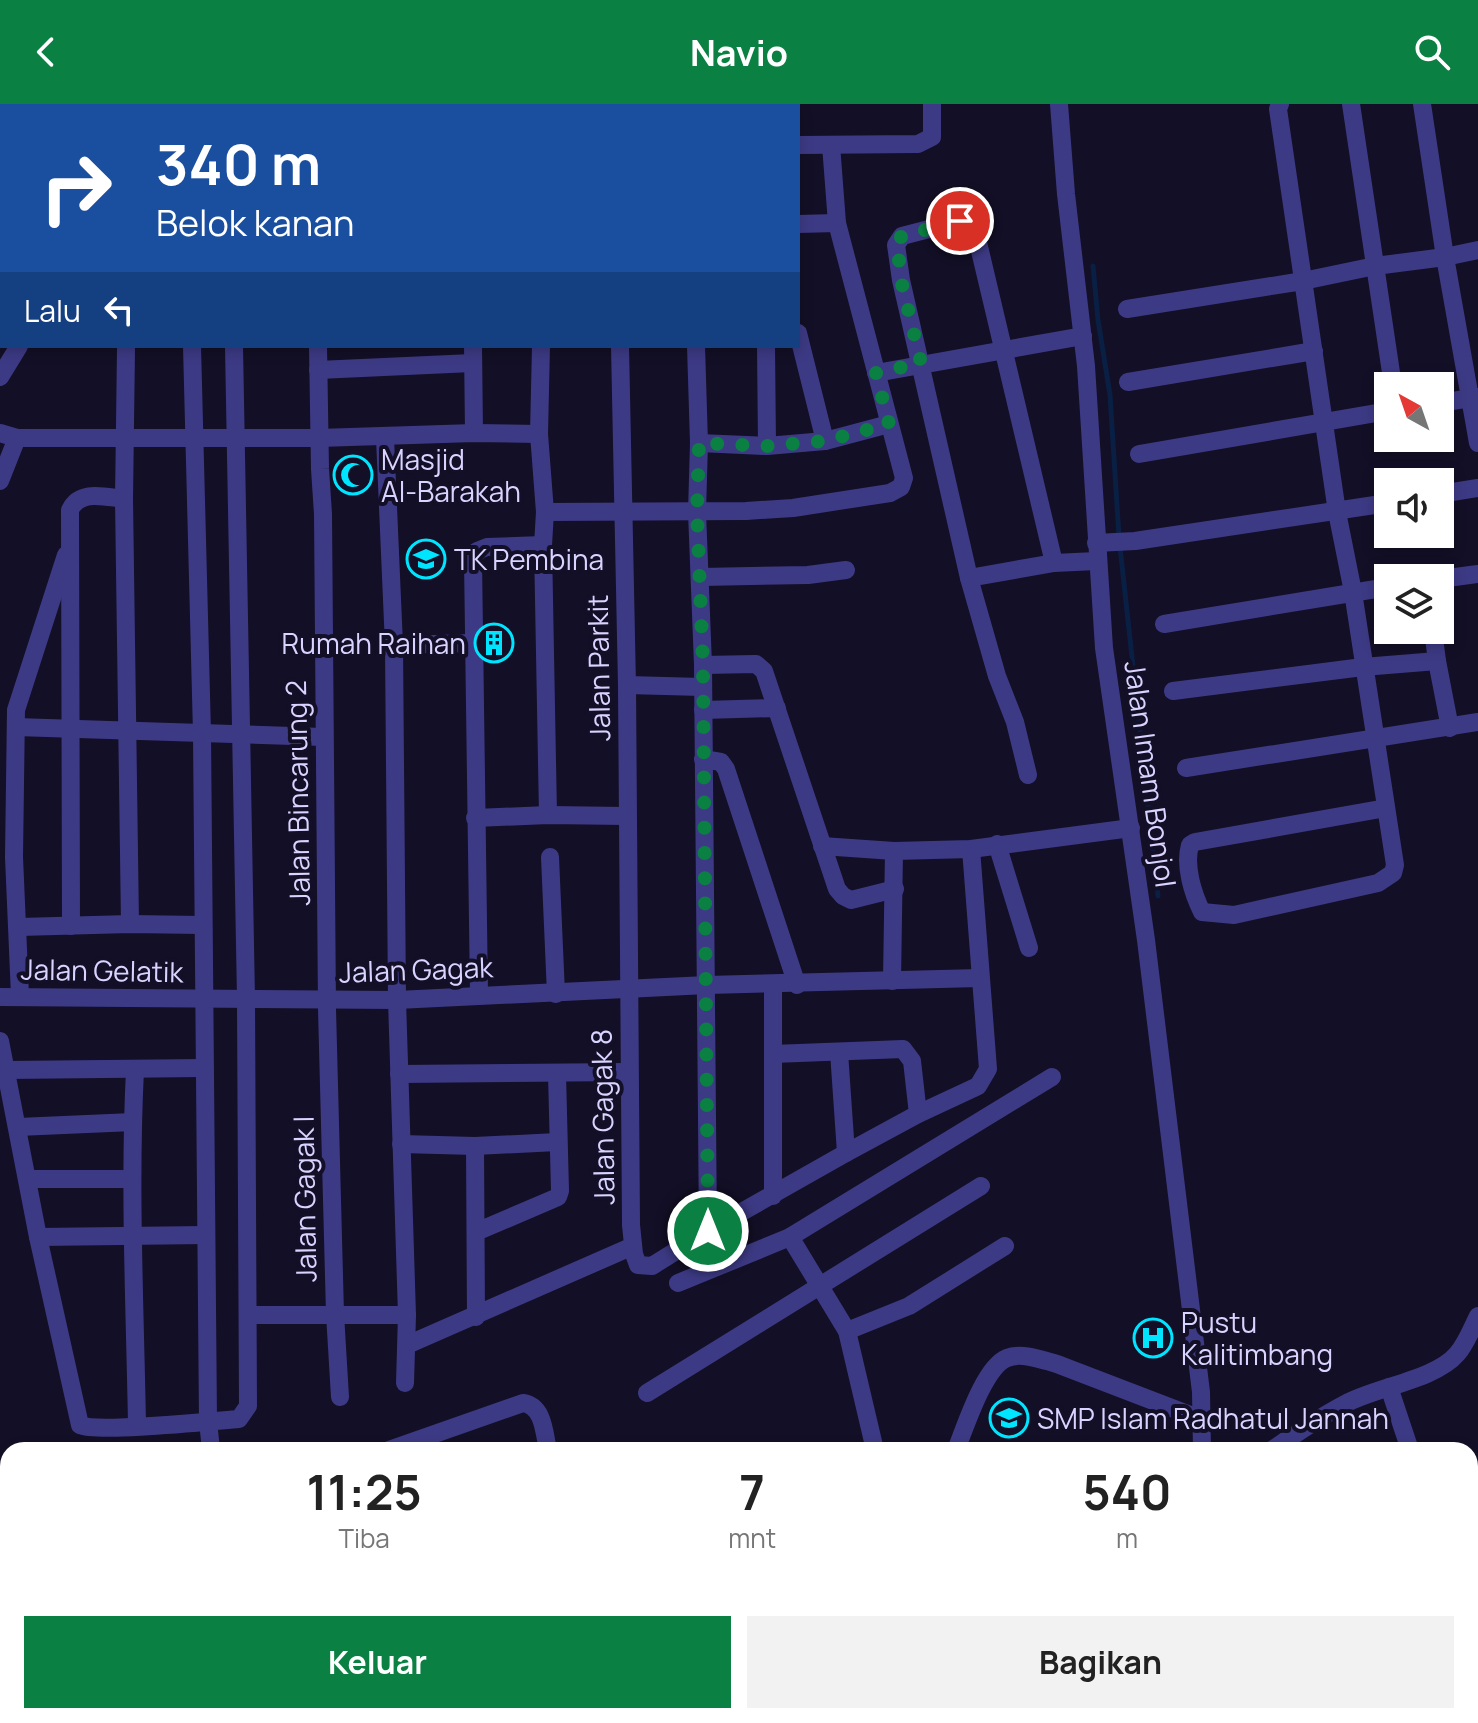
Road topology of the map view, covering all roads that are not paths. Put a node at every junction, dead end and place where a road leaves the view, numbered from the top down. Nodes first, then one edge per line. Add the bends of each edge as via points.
1 (932, 104) edge
2 (1059, 104) edge
3 (1280, 104) edge
4 (1351, 104) edge
5 (1422, 104) edge
6 (800, 145) edge
7 (831, 145) junction
8 (837, 223) junction
9 (800, 224) edge
10 (1478, 250) edge
11 (1445, 257) junction
12 (1375, 266) junction
13 (1303, 281) junction
14 (1127, 309) dead end
15 (1083, 336) junction
16 (800, 341) edge
17 (18, 348) edge
18 (192, 348) edge
19 (234, 348) edge
20 (318, 348) edge
21 (541, 348) edge
22 (620, 348) edge
23 (696, 348) edge
24 (766, 348) edge
25 (126, 349) dead end
26 (1005, 351) junction
27 (1314, 351) junction
28 (472, 354) edge
29 (921, 363) junction
30 (318, 370) junction
31 (1391, 372) edge
32 (876, 373) junction
33 (0, 377) edge
34 (1128, 382) dead end
35 (1475, 397) edge
36 (1454, 401) edge
37 (1374, 414) edge
38 (889, 424) junction
39 (1324, 424) junction
40 (474, 433) junction
41 (539, 434) junction
42 (8, 436) edge
43 (237, 437) junction
44 (194, 438) junction
45 (319, 438) junction
46 (385, 438) junction
47 (126, 440) junction
48 (825, 441) junction
49 (699, 443) junction
50 (1478, 443) edge
51 (767, 446) junction
52 (1139, 454) dead end
53 (0, 481) edge
54 (1478, 488) edge
55 (1454, 492) edge
56 (124, 499) junction
57 (1374, 505) edge
58 (622, 511) junction
59 (545, 512) junction
60 (697, 512) junction
61 (1337, 512) junction
62 (71, 540) junction
63 (543, 545) junction
64 (1102, 549) junction
65 (1054, 563) junction
66 (846, 570) dead end
67 (1478, 574) edge
68 (701, 577) junction
69 (1454, 577) edge
70 (969, 578) junction
71 (1374, 589) edge
72 (1353, 592) junction
73 (1164, 624) dead end
74 (474, 643) junction
75 (1435, 644) edge
76 (394, 645) junction
77 (1437, 661) junction
78 (703, 665) junction
79 (1363, 667) junction
80 (627, 685) junction
81 (702, 687) junction
82 (1173, 691) dead end
83 (777, 708) junction
84 (703, 710) junction
85 (1478, 722) edge
86 (16, 727) junction
87 (1450, 728) junction
88 (128, 730) junction
89 (72, 731) junction
90 (202, 733) junction
91 (240, 734) junction
92 (323, 737) junction
93 (1375, 737) junction
94 (703, 759) junction
95 (1186, 768) dead end
96 (1028, 775) dead end
97 (1386, 808) junction
98 (548, 815) junction
99 (626, 816) junction
100 (475, 818) junction
101 (1131, 828) junction
102 (997, 844) junction
103 (822, 846) junction
104 (971, 849) junction
105 (894, 851) junction
106 (550, 857) dead end
107 (895, 889) junction
108 (130, 924) junction
109 (202, 925) junction
110 (71, 926) junction
111 (19, 927) junction
112 (1029, 948) dead end
113 (980, 978) junction
114 (892, 981) junction
115 (773, 984) junction
116 (707, 985) junction
117 (797, 985) junction
118 (629, 988) junction
119 (479, 994) junction
120 (556, 994) junction
121 (20, 996) junction
122 (0, 997) edge
123 (246, 999) junction
124 (204, 1000) junction
125 (327, 1000) junction
126 (397, 1000) junction
127 (0, 1041) edge
128 (839, 1052) junction
129 (773, 1054) junction
130 (204, 1068) junction
131 (6, 1070) junction
132 (135, 1070) junction
133 (628, 1072) junction
134 (399, 1074) junction
135 (557, 1074) junction
136 (1052, 1077) dead end
137 (918, 1114) junction
138 (133, 1122) junction
139 (18, 1127) junction
140 (557, 1142) junction
141 (401, 1144) junction
142 (475, 1146) junction
143 (846, 1153) junction
144 (27, 1179) junction
145 (131, 1179) junction
146 (981, 1186) dead end
147 (773, 1196) junction
148 (708, 1231) junction
149 (476, 1232) junction
150 (134, 1235) junction
151 (206, 1235) junction
152 (38, 1237) junction
153 (790, 1237) junction
154 (633, 1246) junction
155 (1005, 1246) dead end
156 (678, 1283) dead end
157 (819, 1284) junction
158 (335, 1314) junction
159 (248, 1315) junction
160 (407, 1315) junction
161 (1478, 1316) edge
162 (476, 1317) junction
163 (847, 1331) junction
164 (407, 1345) junction
165 (1478, 1349) edge
166 (1457, 1355) junction
167 (405, 1383) dead end
168 (1389, 1387) junction
169 (647, 1393) dead end
170 (340, 1397) dead end
171 (1203, 1420) junction
172 (208, 1421) junction
173 (137, 1425) junction
174 (210, 1442) edge
175 (412, 1442) edge
176 (546, 1442) edge
177 (873, 1442) edge
178 (959, 1442) edge
179 (1202, 1442) edge
180 (1285, 1442) edge
181 (1407, 1442) edge

1 - 7 street via 932,137 926,141
2 - 15 street, Jalan Imam Bonjol
3 - 13 street
4 - 12 street
5 - 11 street
6 - 7 street
7 - 8 street
8 - 9 street
8 - 32 street
10 - 11 street
11 - 12 street
11 - 35 street
12 - 13 street
12 - 31 street
13 - 14 street
13 - 27 street
15 - 26 street
15 - 64 street, Jalan Imam Bonjol
16 - 48 street
17 - 33 street
18 - 44 street
19 - 43 street
20 - 30 street, Jalan Bincarung 2
21 - 41 street
22 - 58 street, Jalan Parkit
23 - 49 street
24 - 51 street
25 - 47 street
26 - 29 street
26 - 29 street via 976,234 960,221 897,241
26 - 65 street
27 - 34 street
27 - 39 street
28 - 30 street
28 - 40 street
29 - 32 street
29 - 70 street
30 - 45 street, Jalan Bincarung 2
32 - 38 street
35 - 36 street
35 - 50 street
37 - 39 street
38 - 48 street
38 - 60 street via 904,478 897,491 793,508
39 - 52 street
39 - 61 street
40 - 41 street
40 - 46 street
41 - 59 street
42 - 47 street
42 - 53 street
43 - 44 street
43 - 45 street
43 - 91 street
44 - 47 street
44 - 90 street
45 - 46 street
45 - 92 street, Jalan Bincarung 2
46 - 76 street
47 - 56 street
48 - 51 street
49 - 51 street
49 - 60 street
54 - 55 street
56 - 62 street via 78,498 70,510
56 - 88 street
57 - 61 street
58 - 59 street
58 - 60 street
58 - 80 street, Jalan Parkit
59 - 63 street
60 - 68 street
61 - 64 street
61 - 72 street
62 - 86 street, Jalan Gelatik via 18,700
62 - 89 street
63 - 74 street via 487,547 474,555
63 - 98 street
64 - 65 street
64 - 101 street, Jalan Imam Bonjol via 1104,648
65 - 70 street
66 - 68 street
67 - 69 street
68 - 78 street
70 - 96 street
71 - 72 street
72 - 73 street
72 - 79 street
74 - 76 street
74 - 100 street
75 - 77 street
76 - 126 street
77 - 79 street
77 - 87 street
78 - 81 street
78 - 83 street via 760,666
79 - 82 street
79 - 93 street
80 - 81 street
80 - 99 street, Jalan Parkit
81 - 84 street
83 - 84 street
83 - 103 street
84 - 94 street
85 - 87 street
86 - 89 street
86 - 111 street, Jalan Gelatik
87 - 93 street
88 - 89 street
88 - 90 street
88 - 108 street
89 - 110 street
90 - 91 street
90 - 109 street
91 - 92 street
91 - 123 street
92 - 125 street, Jalan Bincarung 2
93 - 95 street
93 - 97 street
94 - 116 street
94 - 117 street via 721,762 726,769
97 - 97 street via 1395,865 1386,880 1234,915 1202,912 1188,864 1195,842
98 - 99 street
98 - 100 street
99 - 118 street, Jalan Parkit
100 - 119 street
101 - 102 street
101 - 171 street, Jalan Imam Bonjol
102 - 104 street
102 - 112 street
103 - 105 street
103 - 107 street via 843,896 851,900
104 - 105 street
104 - 113 street
105 - 107 street
106 - 120 street
107 - 114 street
108 - 109 street
108 - 110 street
109 - 124 street
110 - 111 street
111 - 121 street, Jalan Gelatik
113 - 114 street, Jalan Gagak
113 - 137 street via 985,1077 978,1086
114 - 117 street, Jalan Gagak
115 - 116 street, Jalan Gagak
115 - 117 street, Jalan Gagak
115 - 129 street
116 - 118 street, Jalan Gagak
116 - 148 street
118 - 120 street, Jalan Gagak
118 - 133 street, Jalan Gagak 8
119 - 120 street, Jalan Gagak
119 - 126 street, Jalan Gagak
121 - 122 street, Jalan Gelatik
121 - 124 street, Jalan Gelatik
123 - 124 street, Jalan Gagak
123 - 125 street, Jalan Gagak
123 - 159 street
124 - 130 street
125 - 126 street, Jalan Gagak
125 - 158 street, Jalan Gagak I
126 - 134 street
127 - 131 street
128 - 129 street
128 - 137 street via 906,1051 912,1061
128 - 143 street
129 - 147 street
130 - 132 street
130 - 151 street
131 - 132 street
131 - 139 street
132 - 138 street
133 - 135 street
133 - 154 street, Jalan Gagak 8
134 - 135 street
134 - 141 street
135 - 140 street
136 - 153 street
137 - 143 street
138 - 139 street
138 - 145 street
139 - 144 street
140 - 142 street
140 - 149 street via 558,1197
141 - 142 street
141 - 160 street
142 - 149 street
143 - 147 street
144 - 145 street
144 - 152 street
145 - 150 street
146 - 157 street
147 - 148 street
148 - 154 street via 647,1267 638,1265
149 - 162 street
150 - 151 street
150 - 152 street
150 - 173 street
151 - 172 street
152 - 173 street via 78,1421 85,1427
153 - 156 street
153 - 157 street
154 - 162 street
155 - 163 street via 909,1306
157 - 163 street
157 - 169 street
158 - 159 street
158 - 160 street
158 - 170 street, Jalan Gagak I
159 - 172 street via 247,1411 239,1419
160 - 164 street
161 - 166 street
162 - 164 street
163 - 177 street
164 - 167 street
165 - 166 street
166 - 168 street
168 - 180 street via 1346,1404
168 - 181 street
171 - 178 street via 1033,1357 1005,1358 980,1392
171 - 179 street, Jalan Imam Bonjol
172 - 173 street
172 - 174 street
175 - 176 street via 523,1403 539,1412

